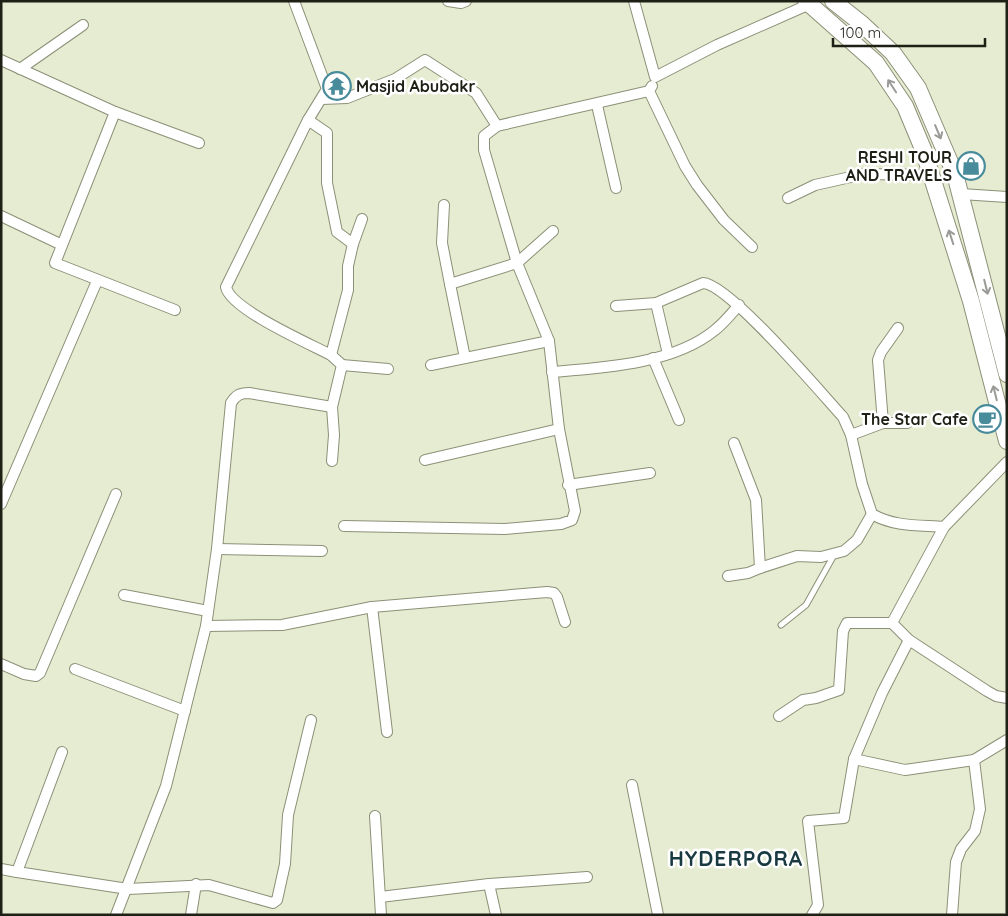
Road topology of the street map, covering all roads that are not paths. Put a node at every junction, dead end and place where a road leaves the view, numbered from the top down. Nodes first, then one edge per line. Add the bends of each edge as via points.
1 (294, 1) edge
2 (448, 1) edge
3 (466, 1) edge
4 (634, 1) edge
5 (833, 1) edge
6 (808, 3) edge
7 (83, 25) dead end
8 (1, 60) edge
9 (20, 69) junction
10 (655, 77) junction
11 (649, 91) junction
12 (322, 99) junction
13 (598, 105) junction
14 (116, 112) junction
15 (308, 120) junction
16 (497, 126) junction
17 (198, 143) dead end
18 (931, 175) junction
19 (616, 188) dead end
20 (961, 194) junction
21 (1007, 197) edge
22 (788, 198) dead end
23 (444, 205) dead end
24 (2, 217) edge
25 (362, 219) dead end
26 (553, 231) dead end
27 (60, 244) junction
28 (353, 244) junction
29 (752, 247) dead end
30 (517, 263) junction
31 (97, 281) junction
32 (450, 284) junction
33 (656, 303) junction
34 (739, 305) junction
35 (616, 306) dead end
36 (175, 310) dead end
37 (898, 328) dead end
38 (549, 341) junction
39 (668, 354) junction
40 (331, 355) junction
41 (465, 358) junction
42 (652, 358) junction
43 (342, 365) junction
44 (431, 365) dead end
45 (388, 368) dead end
46 (552, 372) junction
47 (1007, 374) edge
48 (332, 407) junction
49 (679, 420) dead end
50 (883, 423) junction
51 (907, 423) dead end
52 (558, 429) junction
53 (851, 435) junction
54 (1007, 441) edge
55 (734, 443) dead end
56 (425, 460) dead end
57 (332, 461) dead end
58 (1007, 462) edge
59 (650, 473) dead end
60 (568, 484) junction
61 (116, 494) dead end
62 (1, 504) edge
63 (872, 514) junction
64 (344, 526) dead end
65 (944, 527) junction
66 (217, 549) junction
67 (322, 551) dead end
68 (834, 555) junction
69 (760, 568) junction
70 (728, 576) dead end
71 (124, 595) dead end
72 (372, 607) junction
73 (208, 611) junction
74 (565, 622) dead end
75 (892, 624) junction
76 (781, 625) dead end
77 (206, 626) junction
78 (909, 640) junction
79 (1, 664) edge
80 (75, 669) dead end
81 (1007, 698) edge
82 (185, 711) junction
83 (779, 716) dead end
84 (311, 720) dead end
85 (387, 732) dead end
86 (1007, 740) edge
87 (62, 752) dead end
88 (854, 759) junction
89 (974, 760) junction
90 (632, 784) dead end
91 (375, 816) dead end
92 (1, 869) edge
93 (17, 872) junction
94 (588, 877) dead end
95 (196, 884) junction
96 (489, 884) junction
97 (128, 889) junction
98 (380, 897) junction
99 (116, 915) edge
100 (191, 915) edge
101 (381, 915) edge
102 (496, 915) edge
103 (658, 915) edge
104 (812, 915) edge
105 (952, 915) edge

1 - 12 street via 326,84
2 - 3 street
4 - 10 street
5 -> 20 main road via 893,53 918,88 956,174
6 - 10 street
18 -> 6 main road via 905,106 876,63
7 - 9 street
8 - 9 street
9 - 14 street
10 - 11 street
11 - 13 street
11 - 29 street via 697,185 724,220
12 - 15 street
12 - 16 street via 347,98 396,79 426,60 476,93
13 - 16 street
13 - 19 street
14 - 17 street
14 - 27 street
15 - 28 street via 327,133 327,183 337,232
15 - 40 street via 226,287 227,293 240,307
16 - 30 street via 484,136 484,150
18 - 22 street via 864,174 815,185
54 -> 18 main road via 971,301
20 - 21 street
20 -> 47 main road
23 - 32 street via 442,243
24 - 27 street
25 - 28 street
26 - 30 street
27 - 31 street via 55,263
28 - 40 street via 348,266 348,290
30 - 32 street
30 - 38 street
31 - 36 street
31 - 62 street
32 - 41 street
33 - 34 street via 703,283 714,286
33 - 35 street
33 - 39 street
34 - 39 street via 708,336
34 - 53 street via 844,417
37 - 50 street via 878,360
38 - 41 street
38 - 46 street
39 - 42 street
40 - 43 street
41 - 44 street
42 - 46 street via 594,369
42 - 49 street
43 - 45 street
43 - 48 street
46 - 52 street
48 - 57 street
48 - 66 street via 250,393 235,397
50 - 51 street
50 - 53 street
52 - 56 street
52 - 60 street
53 - 63 street
55 - 69 street via 756,500
58 - 65 street
59 - 60 street
60 - 64 street via 575,511 568,522 505,529
61 - 79 street via 40,673 36,676 24,674
63 - 65 street via 895,523
63 - 68 street via 852,546
65 - 75 street
66 - 67 street
66 - 73 street
68 - 69 street via 797,556
68 - 76 lane via 806,605
69 - 70 street
71 - 73 street
72 - 74 street via 552,592 557,596
72 - 77 street via 282,625
72 - 85 street
73 - 77 street
75 - 78 street
75 - 83 street via 847,623 843,631 838,690 803,700
77 - 82 street
78 - 81 street via 991,694
78 - 88 street
80 - 82 street
82 - 97 street via 166,786
84 - 95 street via 288,815 285,864 277,900 267,903
86 - 89 street
87 - 93 street
88 - 89 street via 905,770
88 - 104 street via 844,818 808,821 818,905
89 - 105 street via 980,809 975,831 961,849 956,862
90 - 103 street
91 - 98 street
92 - 93 street
93 - 97 street
94 - 96 street
95 - 97 street
95 - 100 street
96 - 98 street
96 - 102 street
97 - 99 street
98 - 101 street

